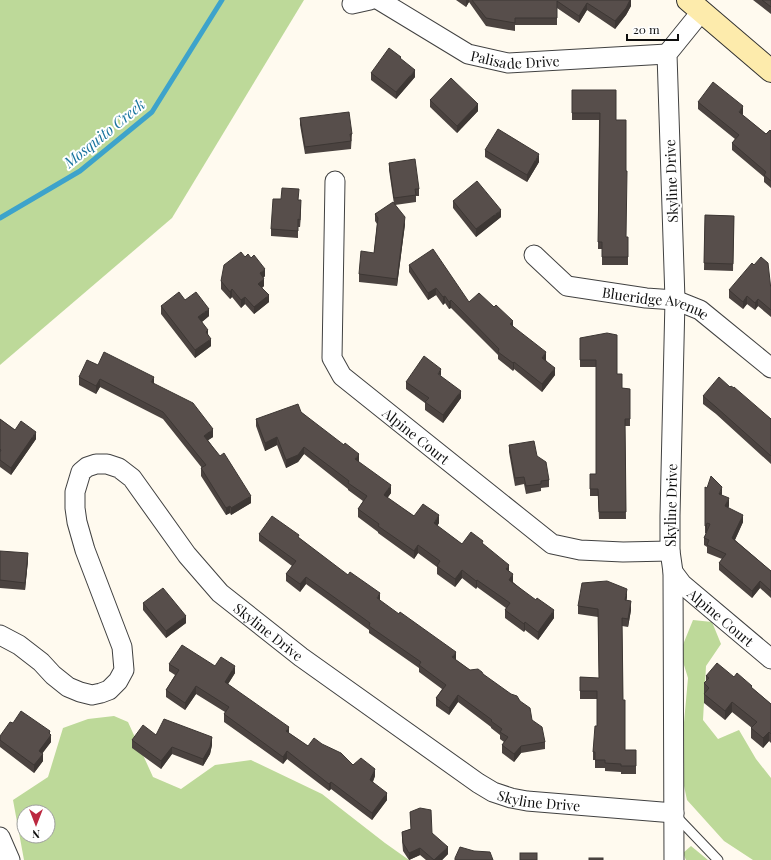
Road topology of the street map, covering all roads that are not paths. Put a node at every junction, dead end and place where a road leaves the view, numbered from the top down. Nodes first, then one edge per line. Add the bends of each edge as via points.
1 (379, 0) edge
2 (694, 6) edge
3 (668, 54) junction
4 (771, 71) edge
5 (335, 181) dead end
6 (534, 255) dead end
7 (675, 300) junction
8 (771, 368) edge
9 (670, 551) junction
10 (673, 572) junction
11 (1, 634) edge
12 (771, 659) edge
13 (674, 813) junction
14 (0, 836) edge
15 (10, 860) edge
16 (674, 860) edge
17 (718, 860) edge

1 - 3 street, Palisade Drive via 468,54 508,63
2 - 3 street
2 - 4 street
3 - 7 street, Skyline Drive
5 - 9 street, Alpine Court via 332,358 342,376 552,544 580,550
6 - 7 street, Blueridge Avenue via 567,286
7 - 8 street, Blueridge Avenue via 700,310
7 - 9 street, Skyline Drive
9 - 10 street, Skyline Drive
10 - 12 street, Alpine Court via 682,584
10 - 13 street, Skyline Drive
11 - 13 street, Skyline Drive via 41,662 68,687 80,692 92,695 100,693 109,690 118,681 124,670 122,647 85,550 75,508 75,492 81,472 96,464 107,464 119,468 132,478 187,555 220,593 301,658 493,792 527,801
13 - 16 street
13 - 17 lane
14 - 15 street

